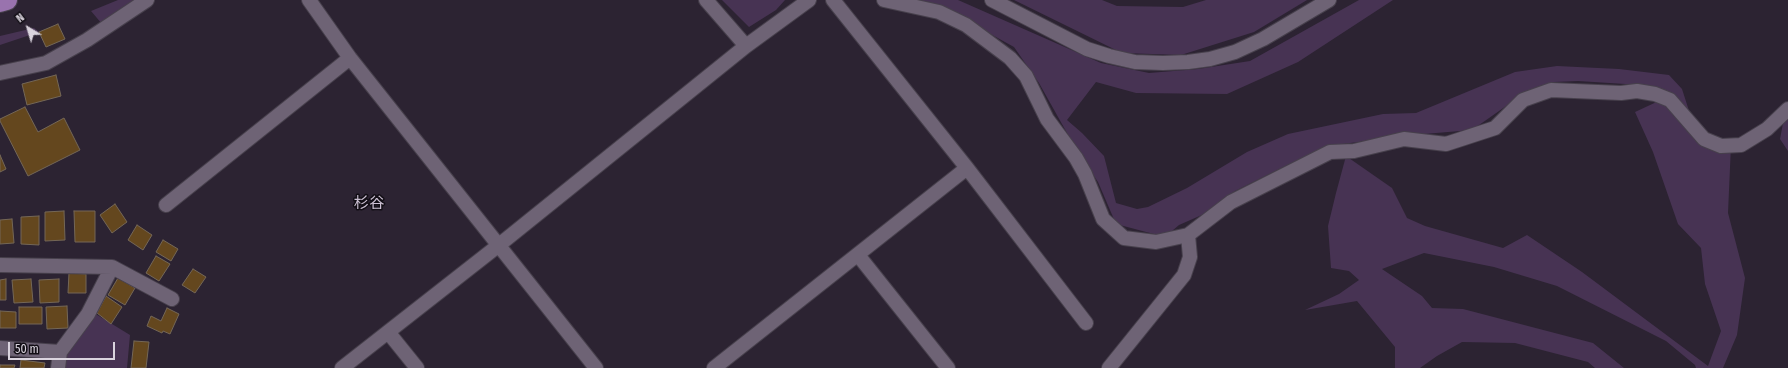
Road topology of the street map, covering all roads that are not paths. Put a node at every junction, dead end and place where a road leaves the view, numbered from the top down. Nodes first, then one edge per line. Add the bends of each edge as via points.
1 (8, 0) edge
2 (147, 0) edge
3 (309, 0) edge
4 (706, 0) edge
5 (809, 0) edge
6 (833, 0) edge
7 (884, 0) edge
8 (992, 0) edge
9 (1329, 0) edge
10 (0, 2) edge
11 (746, 46) junction
12 (350, 58) junction
13 (0, 73) edge
14 (1788, 110) edge
15 (967, 168) junction
16 (166, 205) dead end
17 (1188, 235) junction
18 (499, 244) junction
19 (858, 255) junction
20 (0, 265) edge
21 (112, 267) junction
22 (172, 299) dead end
23 (1086, 323) dead end
24 (388, 332) junction
25 (0, 348) edge
26 (60, 352) junction
27 (1117, 365) edge
28 (58, 368) edge
29 (342, 368) edge
30 (416, 368) edge
31 (596, 368) edge
32 (714, 368) edge
33 (948, 368) edge

1 - 10 highway
2 - 13 street via 87,40 46,63
3 - 12 street
4 - 11 street
5 - 11 street
6 - 15 street
7 - 17 street via 939,12 966,25 1010,58 1026,76 1047,119 1076,158 1103,219 1124,238 1156,242
8 - 9 street via 1087,49 1135,62 1163,63 1210,59 1235,52 1263,39
11 - 18 street
12 - 16 street
12 - 18 street
14 - 17 street via 1767,128 1741,144 1721,146 1704,139 1670,100 1655,94 1637,91 1620,93 1551,90 1523,100 1495,128 1446,144 1404,139 1354,152 1330,152 1231,202
15 - 19 street
15 - 23 street
17 - 27 street via 1190,257 1184,275
18 - 24 street
18 - 31 street
19 - 32 street
19 - 33 street
20 - 21 street
21 - 22 street
21 - 26 street via 88,314
24 - 29 street
24 - 30 street
25 - 26 street
26 - 28 street

